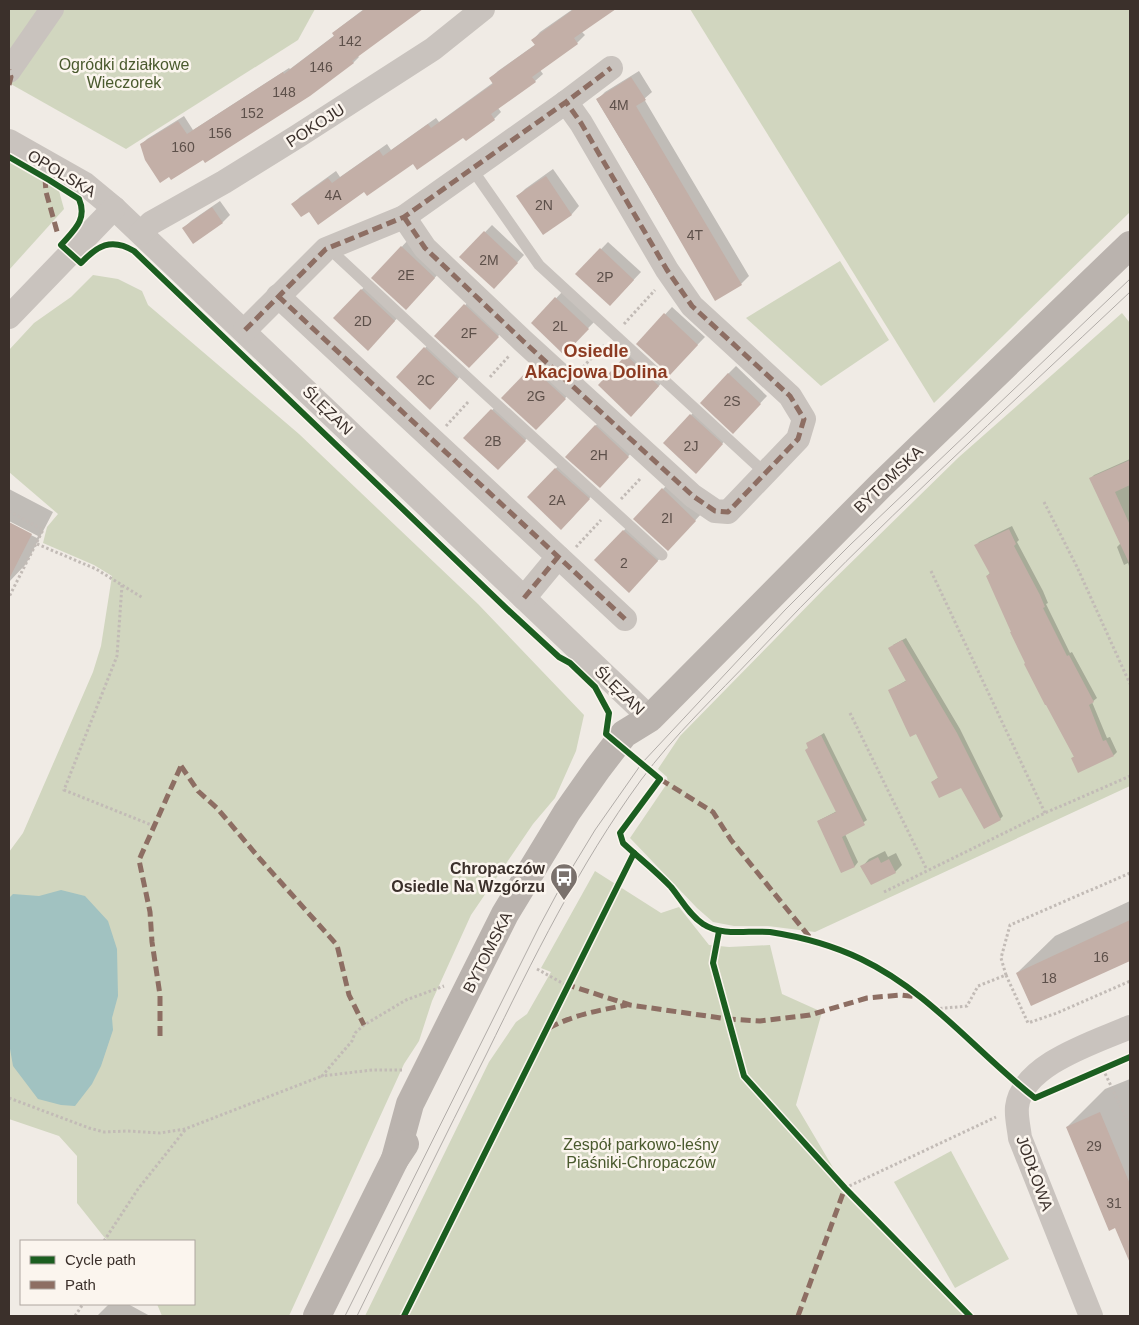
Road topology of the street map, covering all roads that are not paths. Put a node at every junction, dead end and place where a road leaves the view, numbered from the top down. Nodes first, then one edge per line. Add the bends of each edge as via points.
1 (52, 9) edge
2 (483, 9) edge
3 (611, 68) dead end
4 (9, 71) edge
5 (566, 102) junction
6 (9, 141) edge
7 (472, 169) junction
8 (114, 208) junction
9 (404, 217) junction
10 (141, 233) junction
11 (1130, 245) edge
12 (332, 247) junction
13 (278, 296) junction
14 (9, 316) edge
15 (245, 330) junction
16 (765, 473) junction
17 (662, 555) dead end
18 (558, 557) junction
19 (524, 598) junction
20 (625, 620) dead end
21 (650, 718) junction
22 (1130, 1027) edge
23 (317, 1316) edge
24 (1091, 1316) edge

1 - 4 street
2 - 10 street, POKOJU via 433,49 224,182 151,223
3 - 5 street
5 - 7 street
5 - 16 street via 692,306 790,396 804,418 798,439
6 - 8 street, OPOLSKA via 85,184
7 - 9 street
7 - 16 lane via 539,265
8 - 10 street, ŚLĘZAN
8 - 14 street
9 - 12 street
9 - 16 street via 425,248 693,496 715,511 728,512
10 - 15 street, ŚLĘZAN
11 - 21 main road, BYTOMSKA via 881,485
12 - 13 street via 326,249
12 - 17 lane via 337,256 465,376
13 - 15 street
13 - 18 street
15 - 19 street, ŚLĘZAN
18 - 19 street
18 - 20 street
19 - 21 street, ŚLĘZAN
21 - 23 main road, BYTOMSKA via 624,734 598,768 567,812 505,914 410,1104 395,1159
22 - 24 street, JODŁOWA via 1051,1062 1036,1073 1020,1098 1020,1138

